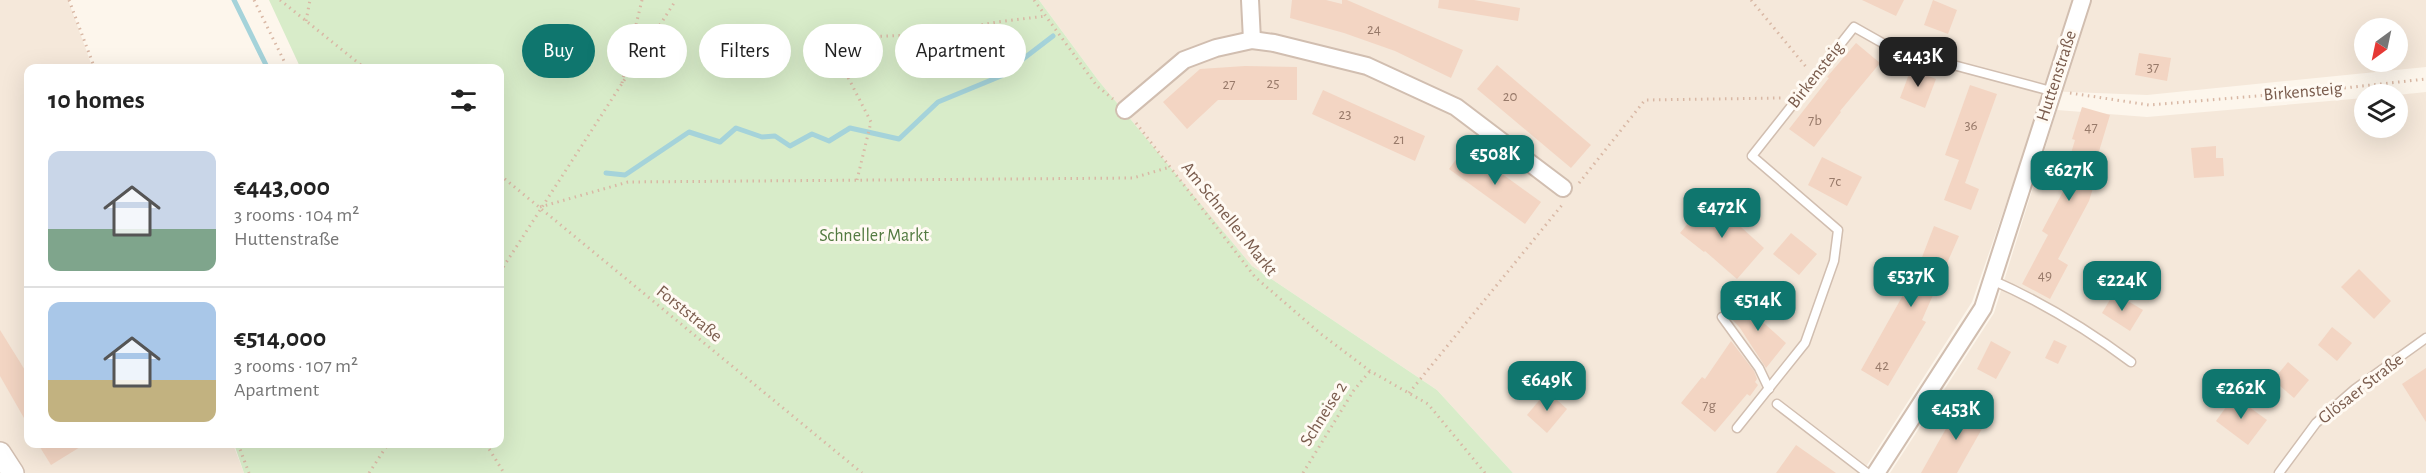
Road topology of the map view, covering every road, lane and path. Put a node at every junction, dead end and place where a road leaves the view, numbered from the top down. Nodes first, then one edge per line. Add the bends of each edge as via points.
1 (69, 0) edge
2 (254, 0) edge
3 (280, 0) edge
4 (310, 0) edge
5 (642, 0) edge
6 (676, 0) edge
7 (1034, 0) edge
8 (1250, 0) edge
9 (1751, 0) edge
10 (2082, 0) edge
11 (1046, 16) junction
12 (306, 21) junction
13 (1252, 40) junction
14 (93, 64) edge
15 (286, 64) edge
16 (360, 64) edge
17 (1815, 76) junction
18 (2426, 79) edge
19 (621, 85) junction
20 (2051, 91) junction
21 (1785, 98) dead end
22 (1125, 110) junction
23 (1170, 167) junction
24 (504, 178) edge
25 (857, 180) junction
26 (1568, 192) junction
27 (540, 207) junction
28 (504, 266) edge
29 (1992, 280) junction
30 (1722, 317) dead end
31 (2426, 338) edge
32 (2131, 362) dead end
33 (1370, 371) junction
34 (1769, 389) junction
35 (1409, 393) junction
36 (1777, 404) dead end
37 (1737, 428) dead end
38 (240, 448) edge
39 (385, 448) edge
40 (488, 448) edge
41 (0, 453) edge
42 (13, 473) edge
43 (249, 473) edge
44 (369, 473) edge
45 (504, 473) edge
46 (862, 473) edge
47 (1303, 473) edge
48 (1485, 473) edge
49 (1867, 473) edge
50 (1876, 473) edge
51 (2279, 473) edge

1 - 14 path
2 - 15 path
3 - 12 path
4 - 12 path
5 - 19 path
6 - 19 path
7 - 11 path, Am Schnellen Markt
8 - 13 street
9 - 17 path
10 - 20 street, Huttenstraße
11 - 22 path, Am Schnellen Markt via 1096,86
11 - 25 path via 932,34 843,38 835,52 871,123
12 - 16 path
13 - 22 street via 1184,60
13 - 26 street via 1367,66 1456,107
17 - 20 lane, Birkensteig via 1854,27 1893,49
17 - 34 lane, Birkensteig via 1752,156 1838,230 1834,261 1805,343
18 - 20 path, Birkensteig via 2149,105
19 - 27 path
20 - 29 street, Huttenstraße
21 - 26 path via 1645,100
22 - 23 path, Am Schnellen Markt
23 - 25 path via 1133,178
23 - 33 path, Am Schnellen Markt via 1255,277
24 - 27 path, Forststraße
25 - 27 path via 628,182
26 - 35 path
27 - 28 path
27 - 46 path, Forststraße
29 - 32 lane via 2096,336
29 - 50 street, Huttenstraße via 1983,308
30 - 34 lane via 1759,368
31 - 51 lane, Glösaer Straße via 2355,389 2316,423
33 - 35 path, Am Schnellen Markt
33 - 47 path, Schneise 2
34 - 37 lane, Birkensteig
35 - 48 path, Am Schnellen Markt via 1428,404
36 - 49 lane
38 - 43 path
39 - 44 path
40 - 45 path
41 - 42 street

